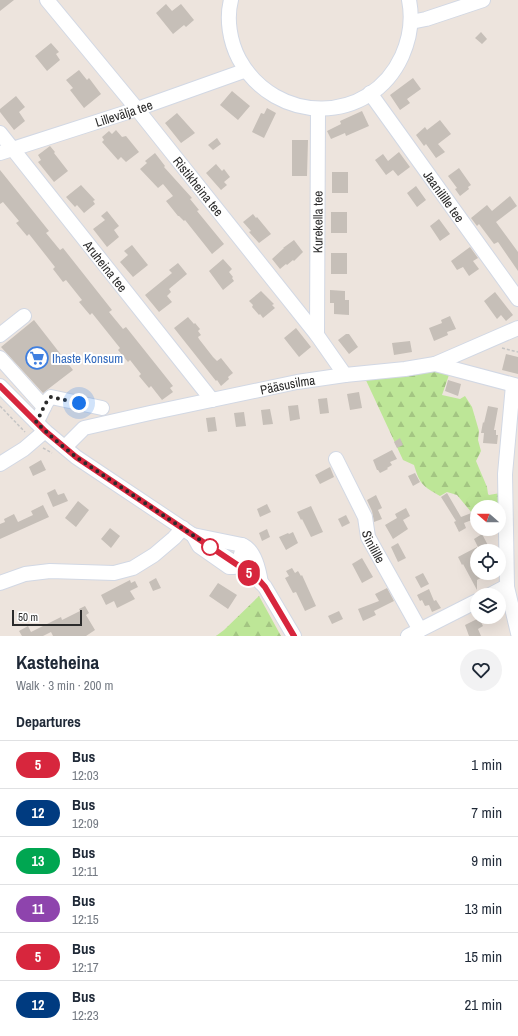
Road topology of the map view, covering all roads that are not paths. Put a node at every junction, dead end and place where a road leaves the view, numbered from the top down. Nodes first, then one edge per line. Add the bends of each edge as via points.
1 (47, 0) edge
2 (409, 0) edge
3 (483, 0) edge
4 (228, 1) edge
5 (411, 22) junction
6 (244, 69) junction
7 (370, 93) junction
8 (318, 109) junction
9 (137, 110) junction
10 (0, 133) edge
11 (6, 150) edge
12 (518, 299) edge
13 (24, 316) dead end
14 (518, 328) edge
15 (0, 335) edge
16 (316, 335) junction
17 (0, 358) edge
18 (435, 364) junction
19 (346, 375) junction
20 (516, 385) edge
21 (0, 386) edge
22 (212, 400) junction
23 (44, 407) junction
24 (102, 408) dead end
25 (40, 427) junction
26 (65, 448) junction
27 (336, 459) dead end
28 (0, 464) edge
29 (188, 532) junction
30 (242, 545) junction
31 (238, 565) junction
32 (0, 583) edge
33 (261, 583) junction
34 (507, 586) junction
35 (503, 588) edge
36 (470, 605) edge
37 (414, 633) edge
38 (518, 633) edge
39 (294, 636) edge

1 - 9 street, Ristikheina tee
2 - 5 street
3 - 5 street
4 - 6 street via 231,37
5 - 7 street via 406,46 398,64 386,80
6 - 8 street via 276,98 289,104
6 - 9 street, Lillevälja tee
7 - 8 street via 345,105
7 - 12 street, Jaanilille tee
8 - 16 street, Kurekella tee
9 - 11 street, Lillevälja tee
9 - 16 street, Ristikheina tee
10 - 11 street, Aruheina tee
11 - 22 street, Aruheina tee
13 - 15 street
14 - 18 street
16 - 19 street, Ristikheina tee
17 - 23 street
18 - 19 street, Pääsusilma
18 - 20 street, Pääsusilma
19 - 22 street, Pääsusilma via 297,382
20 - 34 street via 505,474
21 - 25 street
22 - 26 street, Pääsusilma via 84,428
23 - 24 street via 48,399 55,397
23 - 25 street
25 - 26 street
25 - 28 street via 24,449
26 - 29 street
27 - 37 street, Sinilille via 365,517 368,537
29 - 30 street
29 - 31 street
29 - 32 street via 174,538 133,568 114,573 50,571 25,574
30 - 31 street
30 - 33 street via 250,551
31 - 33 street
33 - 39 street
34 - 35 street
34 - 38 street
36 - 37 street

